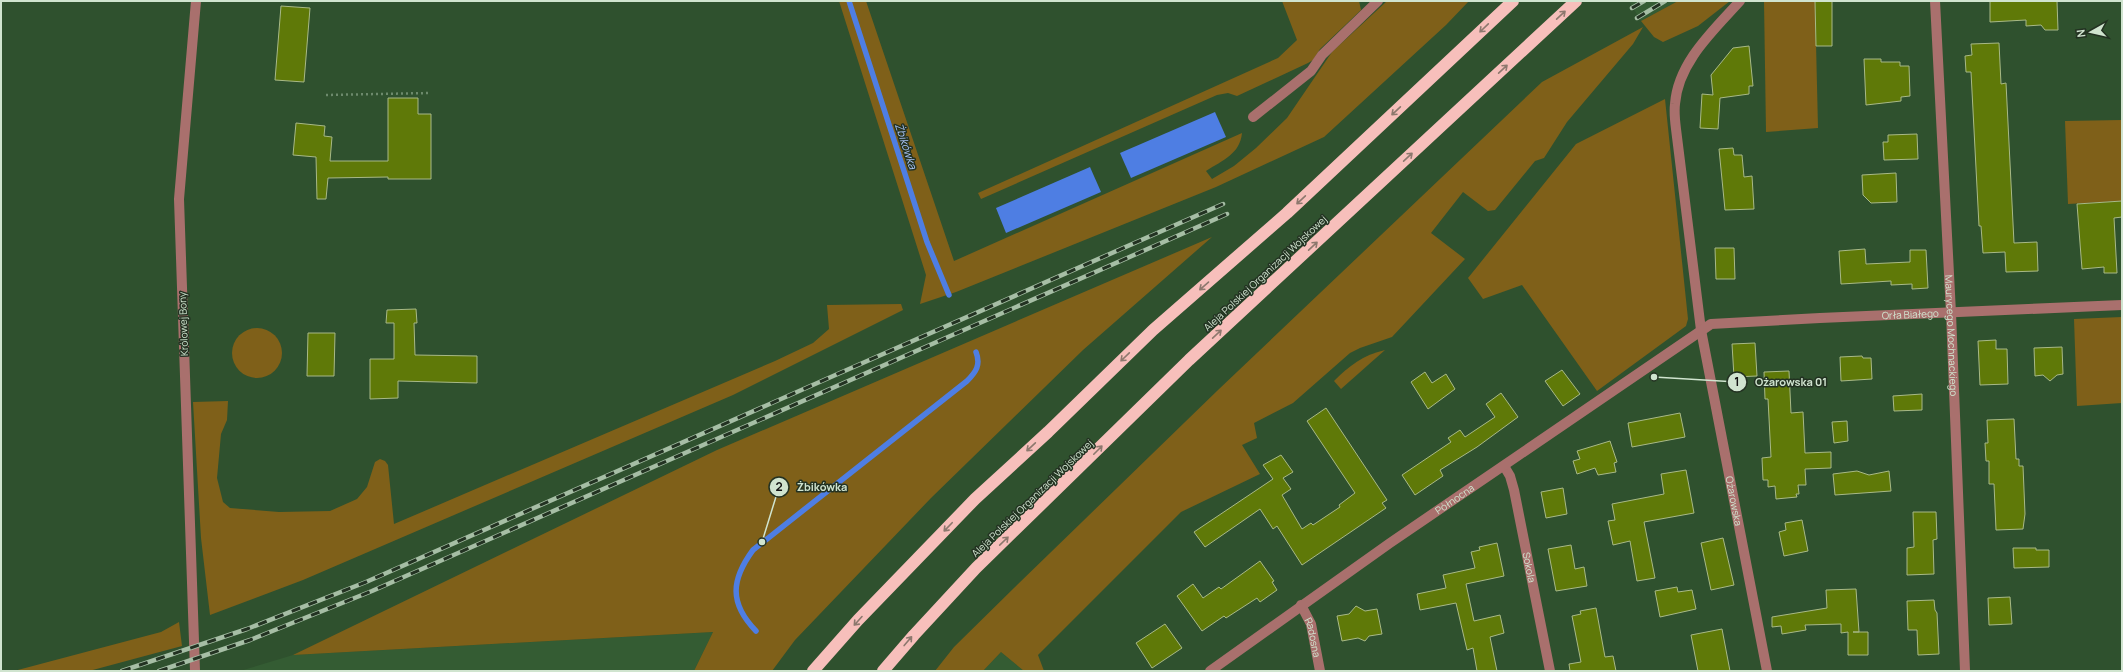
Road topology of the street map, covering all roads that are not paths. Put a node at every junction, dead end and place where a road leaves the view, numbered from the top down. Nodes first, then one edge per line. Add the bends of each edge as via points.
1 (196, 1) edge
2 (1378, 1) edge
3 (1512, 1) edge
4 (1576, 1) edge
5 (1740, 1) edge
6 (1935, 1) edge
7 (1253, 117) dead end
8 (2122, 305) edge
9 (1951, 313) junction
10 (1701, 330) junction
11 (1504, 466) junction
12 (1301, 605) junction
13 (195, 671) edge
14 (813, 671) edge
15 (883, 671) edge
16 (1210, 671) edge
17 (1320, 671) edge
18 (1550, 671) edge
19 (1768, 671) edge
20 (1966, 671) edge

1 - 13 street, Królowej Bony via 179,198
2 - 7 street via 1322,55 1311,71
3 -> 14 highway via 1293,208 1153,330 975,499 858,620
15 -> 4 highway, Aleja Polskiej Organizacji Wojskowej via 976,568 1189,360
5 - 10 street, Ożarowska via 1693,57 1681,79 1675,103
6 - 9 street, Maurycego Mochnackiego
8 - 9 street, Orła Białego
9 - 10 street, Orła Białego via 1723,323 1711,324
9 - 20 street, Maurycego Mochnackiego
10 - 11 street, Północna
10 - 19 street, Ożarowska
11 - 12 street, Północna
11 - 18 street, Sokola via 1514,490
12 - 16 street, Północna
12 - 17 street, Radosna via 1311,624

